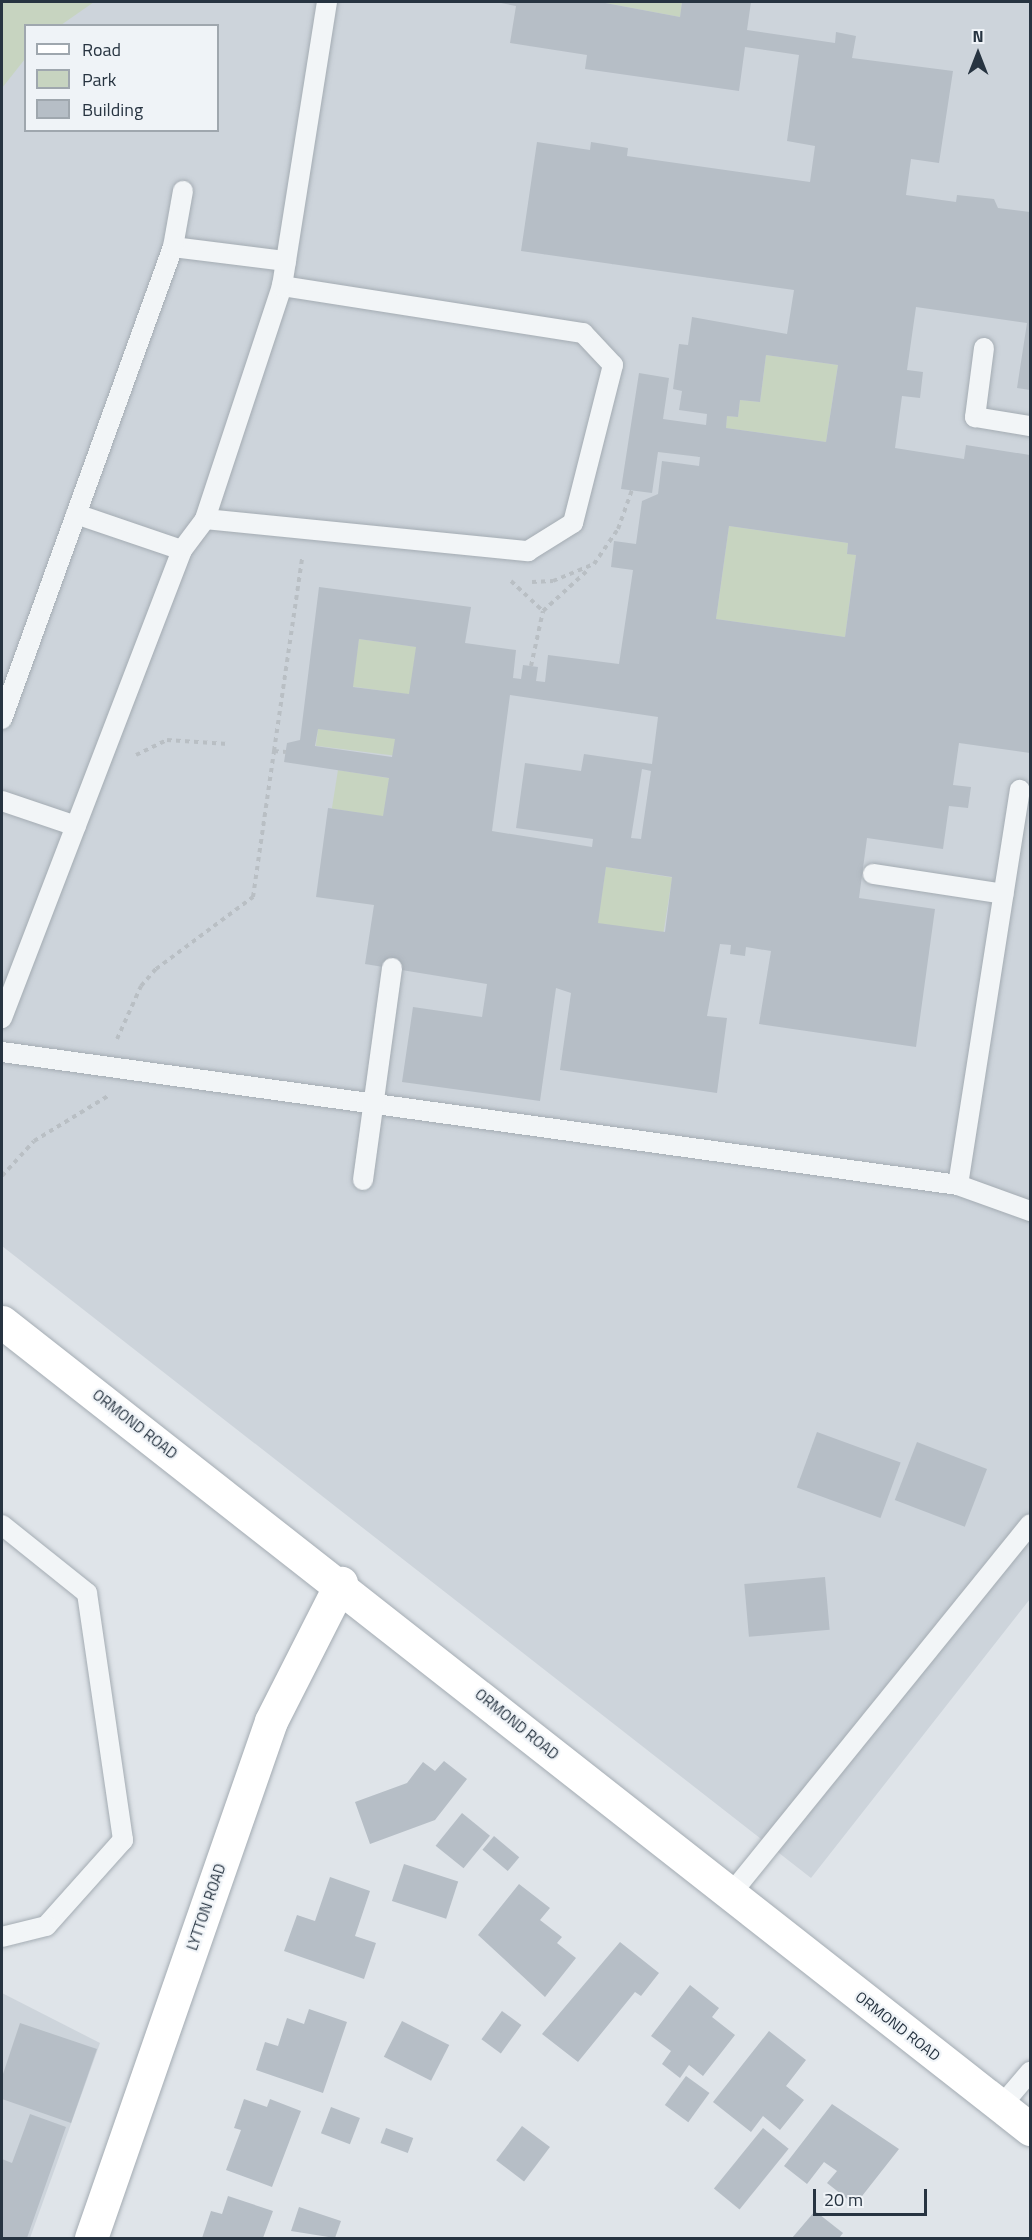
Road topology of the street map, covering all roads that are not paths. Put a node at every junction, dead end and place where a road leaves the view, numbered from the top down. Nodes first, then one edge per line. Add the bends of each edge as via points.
1 (327, 2) edge
2 (183, 191) dead end
3 (173, 248) junction
4 (286, 261) junction
5 (282, 286) junction
6 (984, 348) dead end
7 (1030, 426) edge
8 (76, 514) junction
9 (205, 519) junction
10 (182, 550) junction
11 (2, 719) edge
12 (1020, 790) dead end
13 (2, 801) edge
14 (76, 826) junction
15 (873, 874) dead end
16 (1003, 894) junction
17 (392, 968) dead end
18 (2, 1018) edge
19 (2, 1052) edge
20 (372, 1103) junction
21 (363, 1180) dead end
22 (958, 1185) junction
23 (1030, 1211) edge
24 (2, 1322) edge
25 (1030, 1524) edge
26 (2, 1525) edge
27 (340, 1583) junction
28 (730, 1895) junction
29 (2, 1937) edge
30 (1030, 2072) edge
31 (1001, 2106) junction
32 (1030, 2129) edge
33 (91, 2238) edge

1 - 4 lane
2 - 3 lane
3 - 4 lane
3 - 8 lane
4 - 5 lane
5 - 9 lane
5 - 9 lane via 583,333 613,365 573,523 528,551
6 - 7 lane via 975,417
8 - 10 lane
8 - 11 lane
9 - 10 lane
10 - 14 lane
12 - 16 lane
13 - 14 lane
14 - 18 lane
15 - 16 lane
16 - 22 lane
17 - 20 lane
19 - 20 lane
20 - 21 lane
20 - 22 lane
22 - 23 lane
24 - 27 main road, ORMOND ROAD
25 - 28 lane
26 - 29 lane via 87,1593 123,1840 46,1926
27 - 28 main road, ORMOND ROAD
27 - 33 main road, LYTTON ROAD via 271,1720
28 - 31 main road, ORMOND ROAD
30 - 31 lane
31 - 32 main road, ORMOND ROAD

